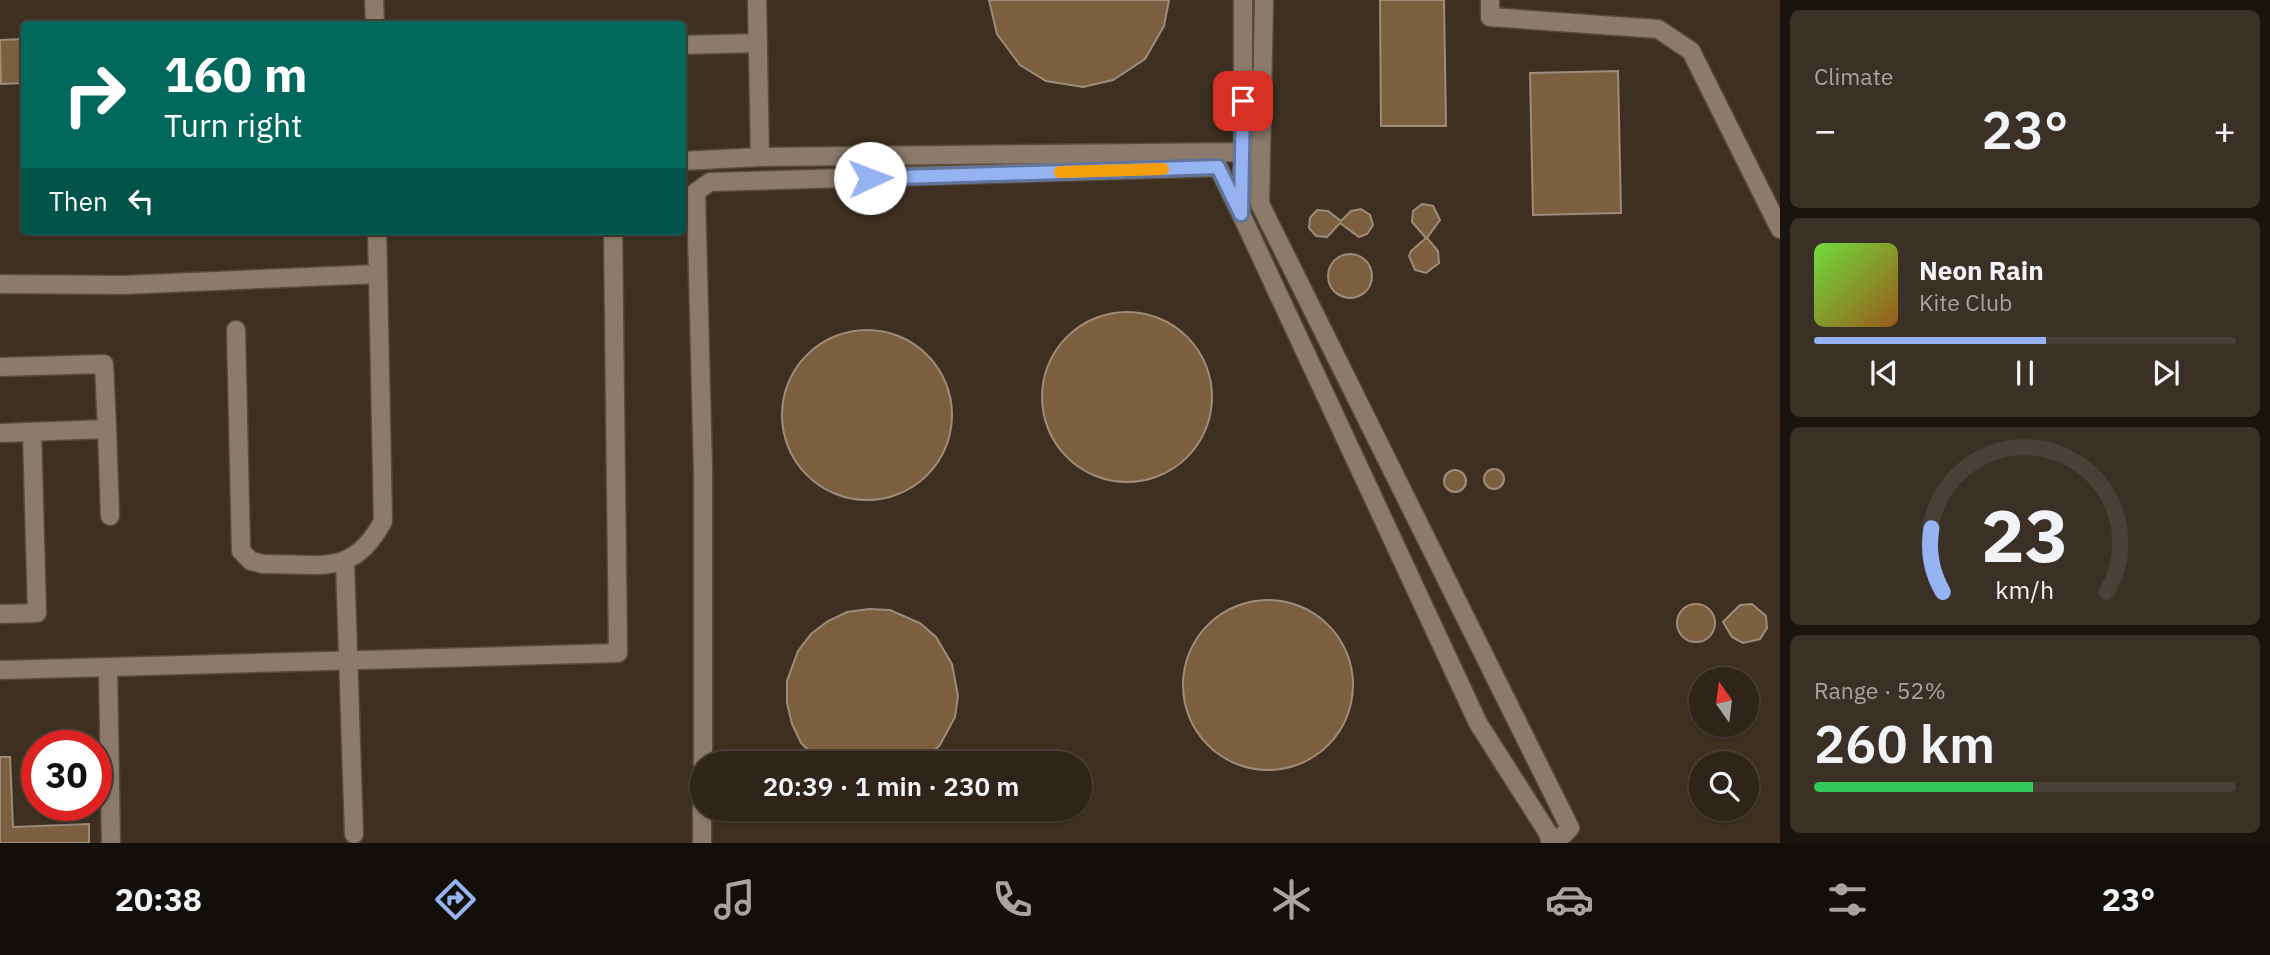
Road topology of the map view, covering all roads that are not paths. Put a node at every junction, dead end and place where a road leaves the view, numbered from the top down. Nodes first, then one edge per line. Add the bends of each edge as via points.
1 (374, 0) edge
2 (757, 0) edge
3 (1243, 0) edge
4 (1264, 0) edge
5 (1490, 0) edge
6 (375, 21) edge
7 (758, 43) junction
8 (686, 45) edge
9 (1243, 152) junction
10 (760, 157) junction
11 (686, 161) edge
12 (1241, 214) junction
13 (1780, 229) edge
14 (377, 235) edge
15 (613, 235) edge
16 (378, 274) junction
17 (0, 284) edge
18 (236, 330) dead end
19 (0, 367) edge
20 (107, 429) junction
21 (32, 432) junction
22 (0, 433) edge
23 (110, 516) dead end
24 (345, 563) junction
25 (0, 614) edge
26 (349, 660) junction
27 (108, 667) junction
28 (0, 670) edge
29 (702, 751) edge
30 (702, 821) edge
31 (354, 834) dead end
32 (111, 843) edge
33 (702, 843) edge
34 (1553, 843) edge

1 - 6 street
2 - 7 street
3 - 9 street
4 - 34 street via 1260,204 1570,828
5 - 13 street via 1490,17 1658,29 1691,51
7 - 8 street
7 - 10 street
9 - 10 street
9 - 12 street
10 - 11 street
12 - 29 street via 1218,167 710,182 700,186 696,192 703,471
12 - 34 street via 1478,723
14 - 16 street
15 - 26 street via 618,653
16 - 17 street via 123,285
16 - 24 street via 383,521 360,555
18 - 24 street via 241,551 251,561 263,564
19 - 20 street via 104,364
20 - 21 street
20 - 23 street
21 - 22 street
21 - 25 street via 37,613
24 - 26 street
26 - 27 street
26 - 31 street
27 - 28 street
27 - 32 street
30 - 33 street

